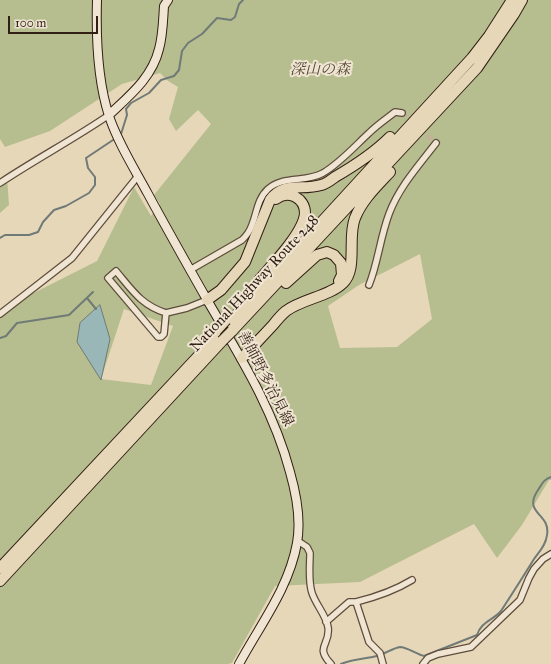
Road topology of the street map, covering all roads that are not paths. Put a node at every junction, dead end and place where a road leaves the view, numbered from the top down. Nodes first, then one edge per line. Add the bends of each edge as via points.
1 (97, 0) edge
2 (168, 0) edge
3 (512, 0) edge
4 (522, 0) edge
5 (472, 58) junction
6 (477, 68) junction
7 (402, 113) dead end
8 (109, 115) junction
9 (436, 143) dead end
10 (138, 176) junction
11 (0, 183) edge
12 (269, 206) junction
13 (190, 270) junction
14 (369, 286) dead end
15 (334, 290) junction
16 (207, 300) junction
17 (166, 313) junction
18 (0, 314) edge
19 (230, 326) junction
20 (219, 336) junction
21 (242, 358) junction
22 (298, 541) junction
23 (551, 554) edge
24 (0, 568) edge
25 (412, 580) dead end
26 (0, 581) edge
27 (356, 602) junction
28 (326, 622) junction
29 (239, 664) edge
30 (331, 664) edge
31 (383, 664) edge
32 (423, 664) edge

1 - 8 main road, 善師野多治見線 via 102,81
2 - 8 main road via 164,6 159,49 152,70
3 - 5 highway, National Highway Route 248
4 - 6 highway, National Highway Route 248
5 - 12 highway via 444,81 381,146 322,185 280,190 274,194
5 - 19 highway, National Highway Route 248
6 - 15 highway via 470,81 362,204 352,232 348,276
6 - 19 highway, National Highway Route 248
7 - 13 street via 395,112 323,173 276,183 262,195 248,233 242,240
8 - 10 main road, 善師野多治見線
8 - 11 street
9 - 14 street via 411,175 389,213
10 - 13 main road, 善師野多治見線
10 - 18 street via 72,258
12 - 16 highway via 245,262 221,290
12 - 19 highway via 284,195 299,198 305,211 304,221 299,231 256,284
13 - 16 main road, 善師野多治見線
15 - 19 highway via 342,276 341,263 327,252 317,254 252,318
15 - 21 highway via 286,311
16 - 17 street
16 - 21 main road, 善師野多治見線
17 - 17 street via 164,334 158,337 108,278 116,271 146,304
19 - 20 highway, National Highway Route 248, bridge
20 - 24 highway, National Highway Route 248 via 176,378
20 - 26 highway, National Highway Route 248
21 - 22 main road, 善師野多治見線 via 282,443 298,507
22 - 28 street via 307,547 310,553 312,593
22 - 29 main road, 善師野多治見線 via 291,569 283,587
23 - 32 street via 534,569 520,600 471,647 438,654 428,658
25 - 27 street via 378,597
27 - 28 street via 349,602
27 - 31 street via 369,642 380,654
28 - 30 street via 328,637 322,649 324,657

